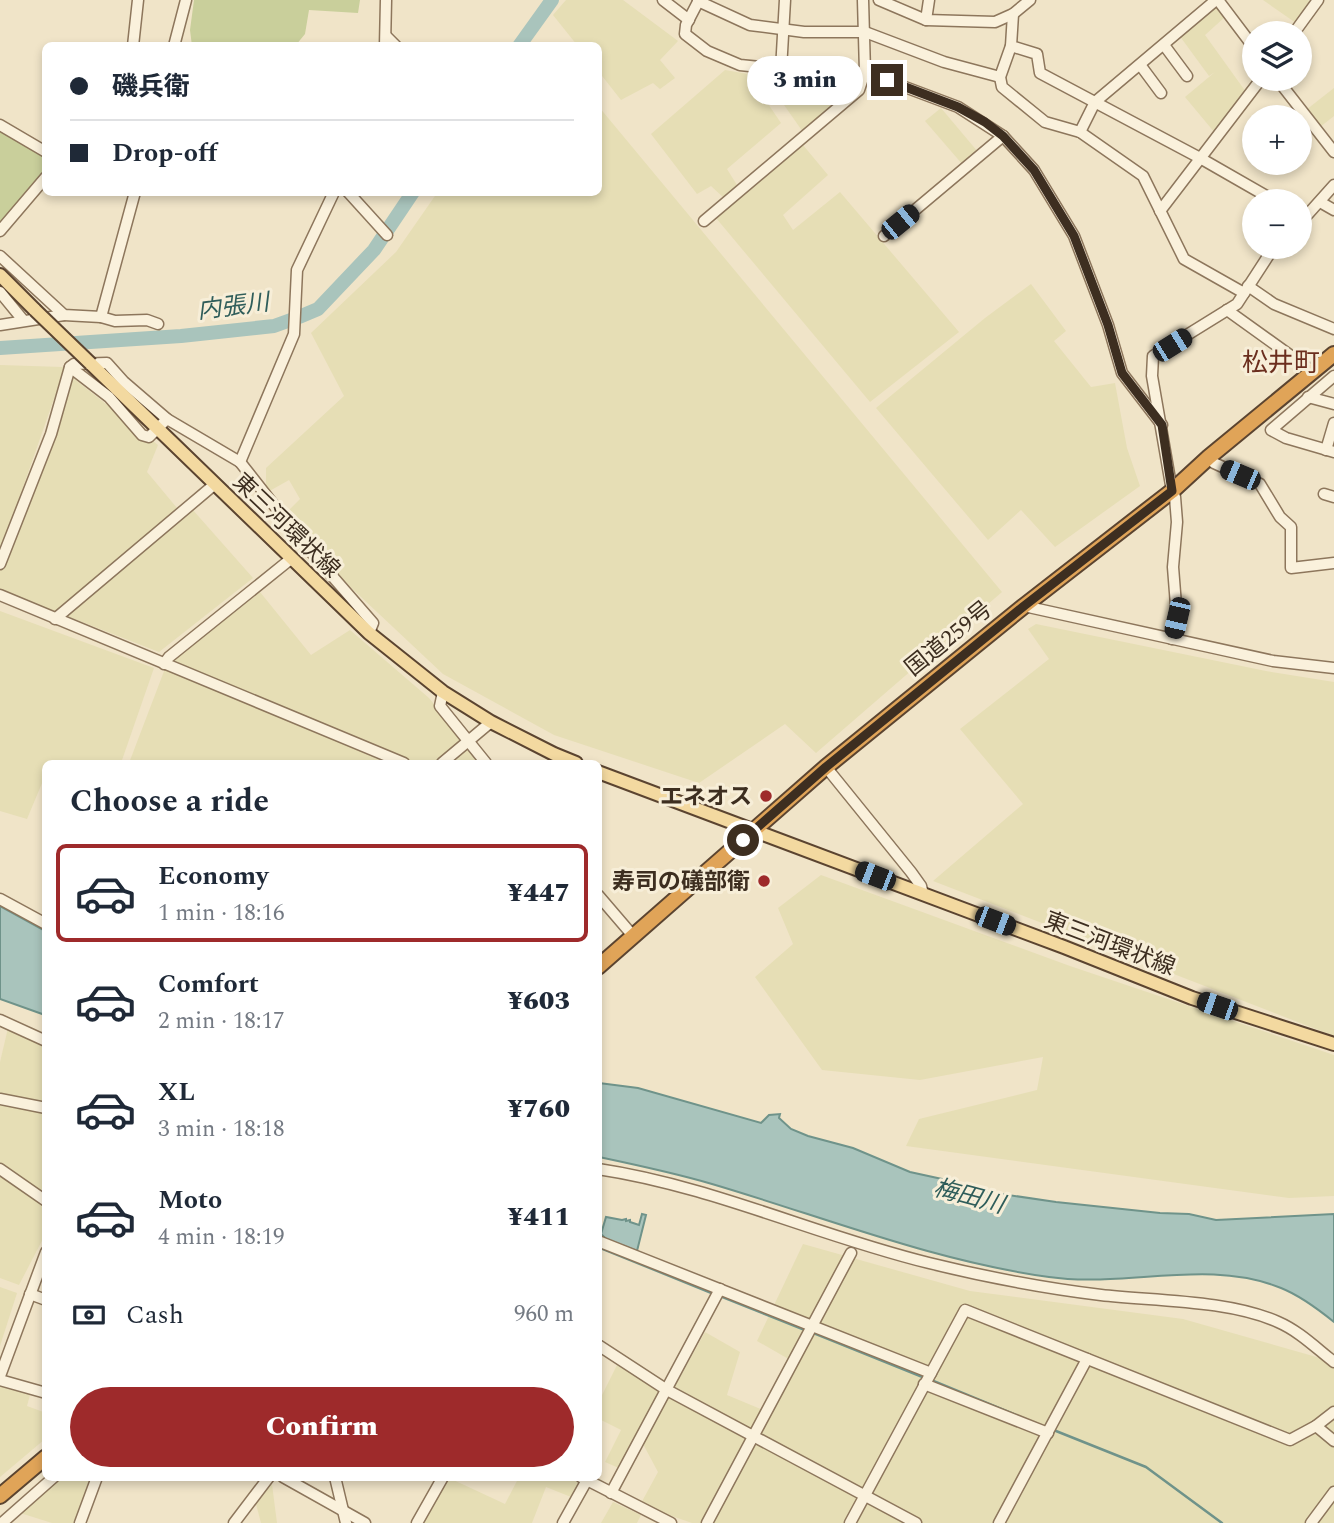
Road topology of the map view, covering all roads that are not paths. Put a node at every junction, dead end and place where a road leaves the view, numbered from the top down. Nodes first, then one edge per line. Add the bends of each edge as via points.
1 (138, 0) edge
2 (186, 0) edge
3 (386, 0) edge
4 (663, 0) edge
5 (785, 0) edge
6 (863, 0) edge
7 (879, 0) edge
8 (929, 0) edge
9 (1030, 0) edge
10 (1217, 0) edge
11 (1318, 0) edge
12 (699, 1) edge
13 (1013, 14) junction
14 (689, 20) junction
15 (926, 20) junction
16 (1303, 21) edge
17 (783, 30) junction
18 (865, 32) junction
19 (1242, 32) edge
20 (386, 41) edge
21 (133, 42) edge
22 (175, 42) edge
23 (1164, 45) junction
24 (1011, 46) junction
25 (1140, 66) junction
26 (781, 70) junction
27 (865, 72) junction
28 (1187, 76) dead end
29 (1000, 77) junction
30 (1252, 91) edge
31 (1286, 91) edge
32 (1161, 93) dead end
33 (1096, 103) junction
34 (0, 125) edge
35 (1080, 132) junction
36 (1003, 136) junction
37 (42, 150) edge
38 (1334, 152) edge
39 (1200, 158) junction
40 (42, 182) edge
41 (1334, 185) edge
42 (1254, 189) edge
43 (134, 196) edge
44 (332, 196) edge
45 (352, 196) edge
46 (1320, 202) junction
47 (1312, 210) edge
48 (1334, 210) edge
49 (1160, 211) junction
50 (704, 221) dead end
51 (0, 231) edge
52 (387, 235) dead end
53 (884, 236) dead end
54 (0, 256) edge
55 (1266, 259) edge
56 (0, 275) edge
57 (1246, 289) junction
58 (0, 292) edge
59 (1227, 310) junction
60 (64, 315) junction
61 (101, 317) junction
62 (23, 320) junction
63 (158, 324) dead end
64 (0, 326) edge
65 (1334, 330) edge
66 (1334, 354) edge
67 (70, 367) junction
68 (1312, 371) junction
69 (1334, 376) edge
70 (1321, 385) junction
71 (1334, 389) edge
72 (1308, 397) junction
73 (1334, 404) edge
74 (167, 419) junction
75 (1334, 422) edge
76 (1162, 425) junction
77 (158, 430) junction
78 (1330, 451) edge
79 (1209, 457) junction
80 (240, 462) junction
81 (215, 484) junction
82 (1172, 491) junction
83 (292, 558) junction
84 (1334, 563) edge
85 (0, 564) edge
86 (0, 595) edge
87 (1024, 606) junction
88 (55, 619) junction
89 (369, 633) junction
90 (1172, 639) junction
91 (164, 664) junction
92 (1334, 668) edge
93 (443, 692) junction
94 (491, 722) junction
95 (469, 741) junction
96 (397, 760) edge
97 (446, 760) edge
98 (484, 760) edge
99 (569, 760) edge
100 (826, 767) junction
101 (602, 773) edge
102 (755, 830) junction
103 (923, 894) junction
104 (0, 899) edge
105 (602, 900) edge
106 (42, 922) edge
107 (634, 937) junction
108 (602, 964) edge
109 (0, 1020) edge
110 (42, 1039) edge
111 (1334, 1044) edge
112 (0, 1099) edge
113 (42, 1107) edge
114 (602, 1169) edge
115 (0, 1170) edge
116 (42, 1198) edge
117 (602, 1243) edge
118 (851, 1253) dead end
119 (42, 1262) edge
120 (718, 1293) junction
121 (30, 1294) junction
122 (42, 1298) edge
123 (812, 1331) junction
124 (602, 1348) edge
125 (1087, 1359) junction
126 (1334, 1363) edge
127 (0, 1378) edge
128 (927, 1378) junction
129 (667, 1391) junction
130 (42, 1392) edge
131 (1334, 1412) edge
132 (1316, 1426) junction
133 (1049, 1430) junction
134 (754, 1438) junction
135 (1334, 1441) edge
136 (42, 1460) edge
137 (49, 1481) edge
138 (96, 1481) edge
139 (266, 1481) edge
140 (290, 1481) edge
141 (336, 1481) edge
142 (441, 1481) edge
143 (583, 1481) edge
144 (588, 1481) edge
145 (1334, 1492) edge
146 (611, 1493) junction
147 (864, 1496) junction
148 (0, 1499) edge
149 (343, 1511) junction
150 (2, 1523) edge
151 (80, 1523) edge
152 (234, 1523) edge
153 (346, 1523) edge
154 (365, 1523) edge
155 (417, 1523) edge
156 (563, 1523) edge
157 (671, 1523) edge
158 (707, 1523) edge
159 (850, 1523) edge
160 (916, 1523) edge
161 (999, 1523) edge
162 (1311, 1523) edge

1 - 21 street
2 - 22 street
3 - 20 street
4 - 14 street
5 - 17 street
6 - 18 street
7 - 15 street
8 - 15 street
9 - 13 street
10 - 19 street
10 - 23 street
11 - 16 street
12 - 14 street
12 - 17 street via 750,25
13 - 15 street via 995,22
13 - 24 street
14 - 26 street via 685,34 707,51 740,65
17 - 18 street
17 - 26 street
18 - 27 street
18 - 29 street
23 - 25 street
23 - 28 street
24 - 29 street
24 - 33 street via 1037,54 1040,73
25 - 32 street
25 - 33 street
26 - 27 street
27 - 36 street via 958,107
27 - 50 street via 856,93
29 - 35 street via 1002,87 1045,122
30 - 39 street
31 - 38 street
33 - 35 street
33 - 39 street
34 - 37 street
35 - 49 street via 1143,176
36 - 53 street
36 - 76 street via 1034,170 1074,236 1122,373
39 - 42 street
39 - 49 street
40 - 51 street
41 - 46 street
43 - 61 street
44 - 80 street via 297,270 295,328
45 - 52 street
46 - 47 street
46 - 48 street
49 - 57 street via 1184,259
54 - 60 street
55 - 57 street
56 - 77 main road, 東三河環状線, bridge
57 - 59 street
57 - 65 street
58 - 62 street
59 - 68 street
59 - 76 street via 1153,356 1152,376
60 - 61 street
60 - 62 street
61 - 63 street
62 - 64 street
66 - 68 highway, 国道259号
67 - 74 street via 107,363
67 - 77 street via 109,397 142,435 149,437
67 - 85 street via 51,434
68 - 79 highway, 国道259号
69 - 70 street
70 - 71 street
70 - 72 street
72 - 73 street
72 - 78 street via 1271,430
74 - 77 street
74 - 80 street
75 - 78 street
76 - 82 street
77 - 81 main road, 東三河環状線
79 - 82 highway, 国道259号
79 - 84 street via 1214,464 1263,487 1291,527 1291,568
80 - 89 street via 373,623
81 - 83 main road, 東三河環状線
81 - 88 street
82 - 87 highway, 国道259号
82 - 90 street via 1177,522 1173,567 1177,618
83 - 89 main road, 東三河環状線
83 - 91 street
86 - 88 street
87 - 90 street
87 - 100 highway, 国道259号
88 - 91 street
89 - 93 main road, 東三河環状線
90 - 92 street via 1273,661
91 - 96 street
93 - 94 main road, 東三河環状線
93 - 95 street via 440,706
94 - 95 street
94 - 99 main road, 東三河環状線
95 - 97 street
95 - 98 street
100 - 102 highway, 国道259号
100 - 103 street via 911,872
101 - 102 main road, 東三河環状線
102 - 103 main road, 東三河環状線
102 - 107 highway, 国道259号
103 - 111 main road, 東三河環状線 via 1192,998
104 - 106 street
105 - 107 street
107 - 108 highway, 国道259号
109 - 110 street
112 - 113 street
114 - 126 street via 649,1178 900,1255 979,1274 1265,1317 1298,1333
115 - 116 street
117 - 120 street
118 - 123 street
119 - 121 street
120 - 123 street
120 - 129 street
121 - 122 street
121 - 127 street
123 - 128 street
123 - 134 street
124 - 129 street
125 - 128 street via 965,1310
125 - 132 street via 1290,1440
125 - 133 street
127 - 130 street
128 - 133 street
128 - 147 street
129 - 134 street
129 - 146 street
131 - 132 street
132 - 135 street
133 - 161 street
134 - 147 street
134 - 158 street
136 - 148 highway
137 - 150 street
138 - 151 street
139 - 152 street
140 - 149 street
141 - 149 street
142 - 155 street
143 - 156 street
144 - 146 street
145 - 162 street
146 - 157 street
147 - 159 street
147 - 160 street
149 - 153 street
149 - 154 street

